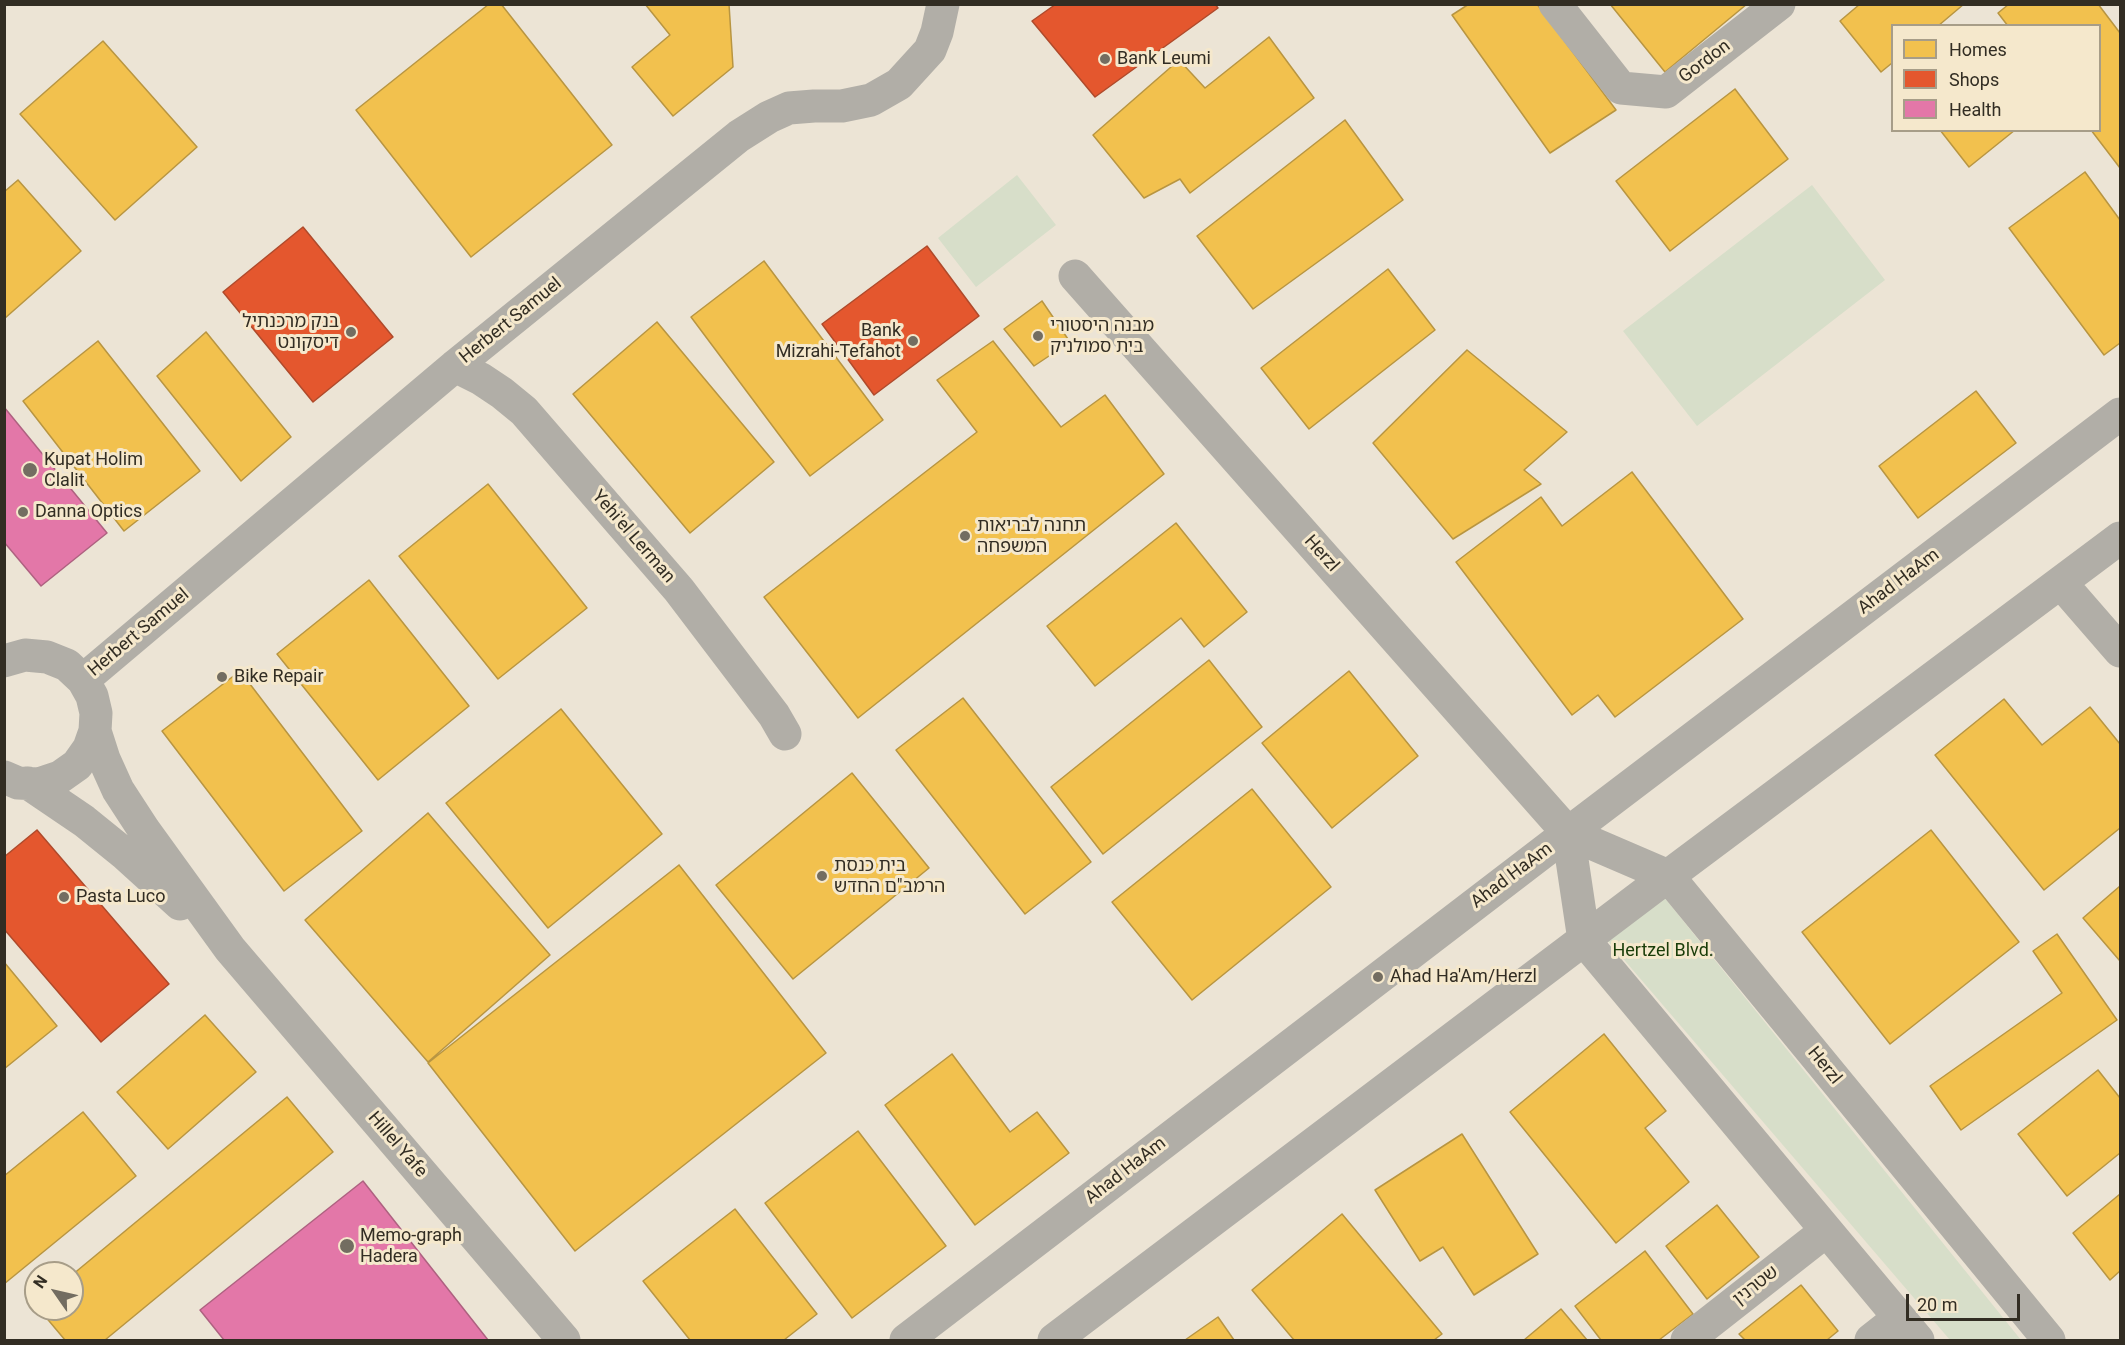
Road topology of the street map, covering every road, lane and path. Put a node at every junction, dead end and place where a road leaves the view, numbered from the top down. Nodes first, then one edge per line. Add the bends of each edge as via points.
1 (943, 4) edge
2 (1555, 4) edge
3 (1779, 4) edge
4 (1075, 276) dead end
5 (455, 366) junction
6 (2121, 414) edge
7 (2121, 538) edge
8 (2061, 583) junction
9 (2121, 651) edge
10 (4, 661) edge
11 (83, 680) junction
12 (94, 731) junction
13 (785, 734) dead end
14 (16, 780) edge
15 (1568, 833) junction
16 (1668, 876) junction
17 (1584, 940) junction
18 (230, 949) junction
19 (1826, 1231) junction
20 (1908, 1329) edge
21 (564, 1341) edge
22 (906, 1341) edge
23 (1054, 1341) edge
24 (1687, 1341) edge
25 (1871, 1341) edge
26 (2049, 1341) edge

1 - 5 street, Herbert Samuel via 930,50 899,84 871,100 842,106 789,108 739,136
2 - 3 street, Gordon via 1621,88 1666,92
4 - 15 street, Herzl
5 - 11 street, Herbert Samuel
5 - 13 street, Yehi'el Lerman via 481,379 524,411 679,590
6 - 15 street, Ahad HaAm
7 - 8 street
8 - 9 street
8 - 16 street
10 - 11 street via 25,655 47,657 67,665
11 - 12 street via 96,713
12 - 14 street via 89,748 77,765 60,777 39,783
12 - 18 street, Hillel Yafe via 118,790
14 - 18 street, Hillel Yafe via 84,822 126,855
15 - 16 street, Herzl
15 - 17 street
15 - 22 street, Ahad HaAm
16 - 17 street
16 - 26 street, Herzl
17 - 19 street
17 - 23 street
18 - 21 street, Hillel Yafe
19 - 20 street
19 - 24 street, שטרנין
20 - 25 street

